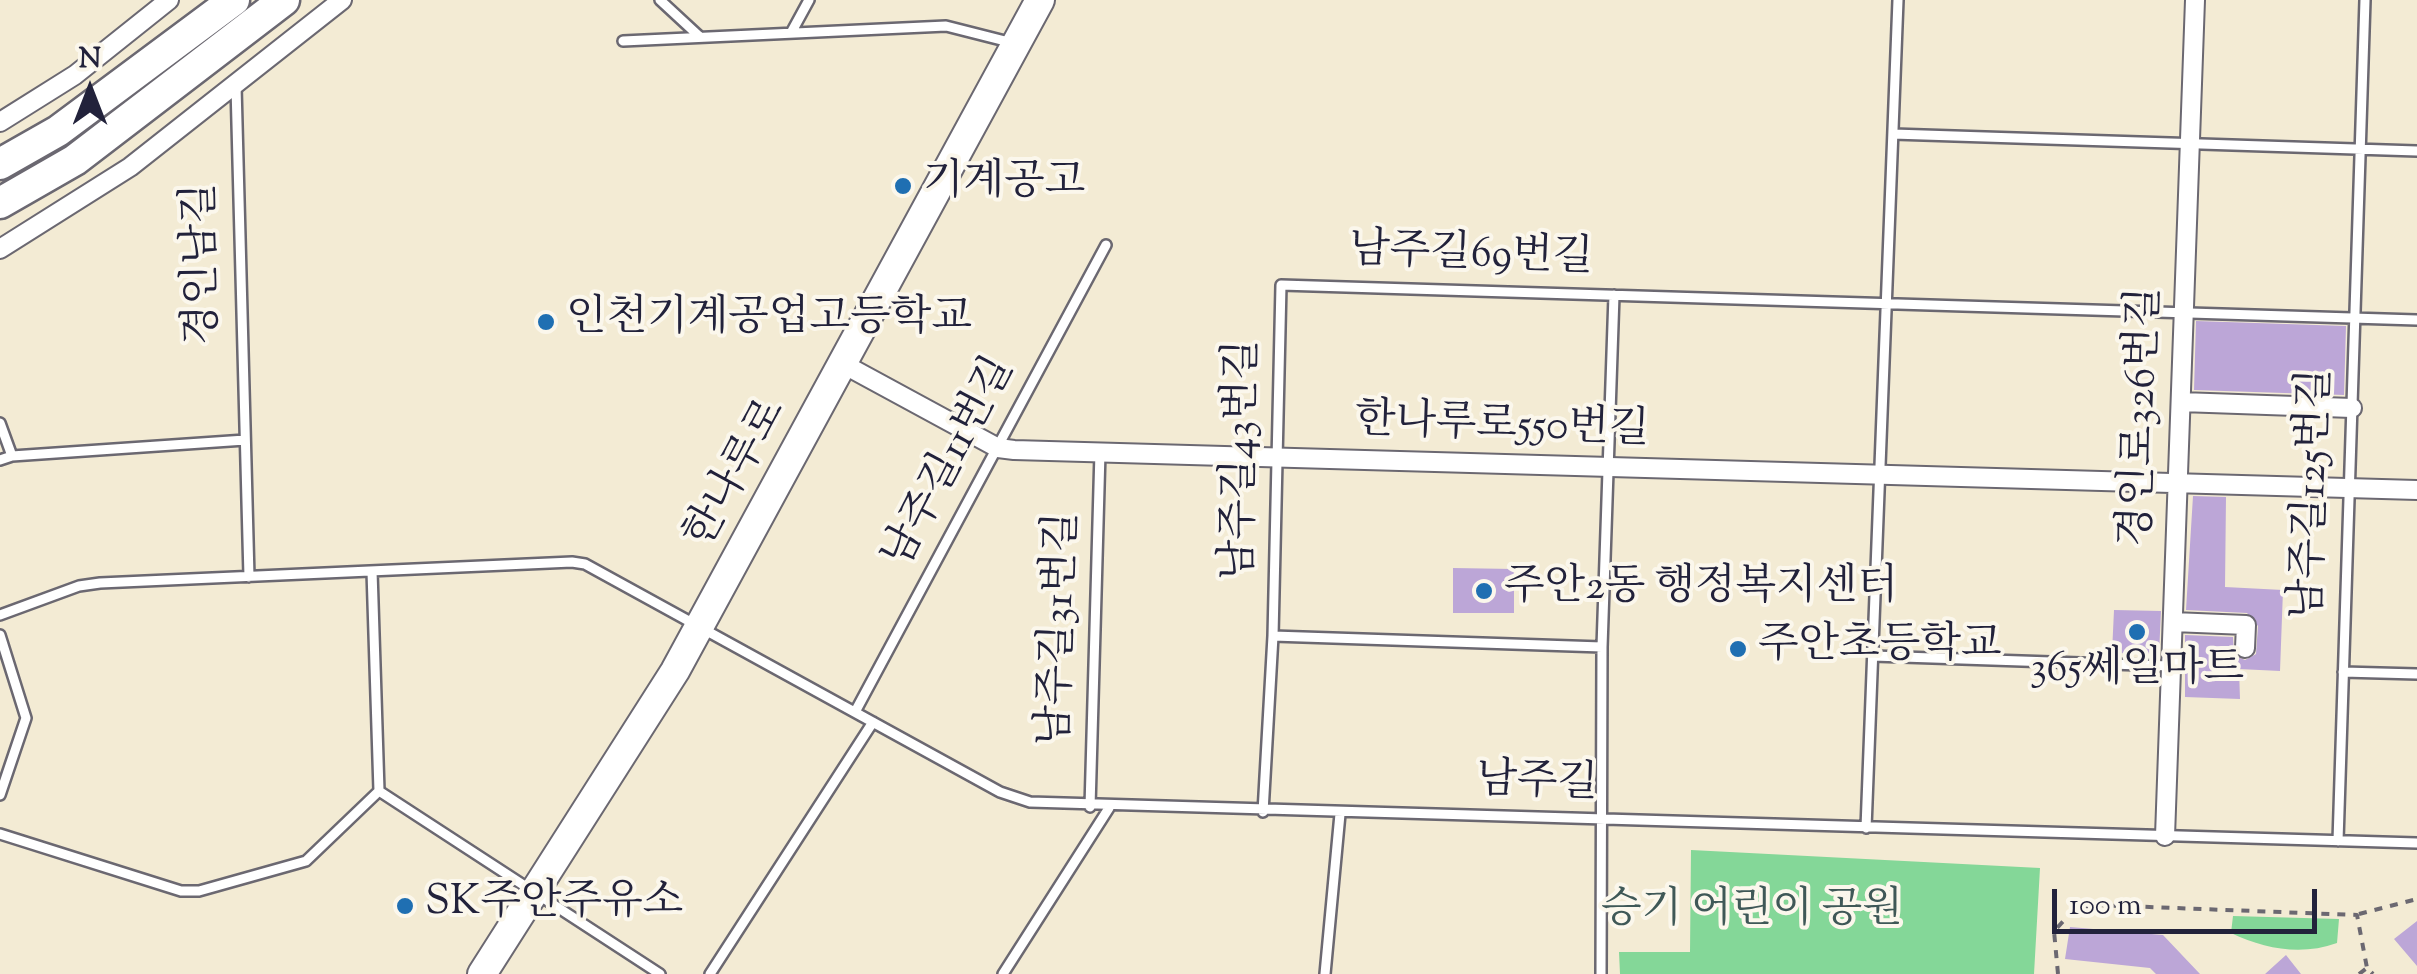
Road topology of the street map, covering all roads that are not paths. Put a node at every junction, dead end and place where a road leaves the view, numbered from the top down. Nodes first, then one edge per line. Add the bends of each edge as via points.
1 (168, 0) edge
2 (234, 0) edge
3 (284, 0) edge
4 (342, 0) edge
5 (660, 0) edge
6 (809, 0) edge
7 (1040, 0) edge
8 (1898, 0) edge
9 (2194, 0) edge
10 (2365, 0) edge
11 (790, 33) junction
12 (700, 37) junction
13 (623, 41) dead end
14 (1016, 44) junction
15 (236, 86) junction
16 (0, 122) edge
17 (1893, 134) junction
18 (2190, 143) junction
19 (2360, 149) junction
20 (2417, 151) edge
21 (0, 164) edge
22 (0, 203) edge
23 (1106, 245) dead end
24 (0, 249) edge
25 (1281, 285) joint
26 (1614, 295) junction
27 (1886, 304) junction
28 (2184, 313) junction
29 (2355, 318) junction
30 (2417, 320) edge
31 (846, 365) junction
32 (2180, 402) junction
33 (2352, 408) junction
34 (0, 422) edge
35 (246, 440) junction
36 (998, 448) junction
37 (1100, 452) junction
38 (12, 456) junction
39 (1277, 457) junction
40 (0, 460) edge
41 (1608, 467) junction
42 (1880, 475) junction
43 (2178, 483) junction
44 (2349, 488) junction
45 (2417, 490) edge
46 (372, 571) junction
47 (249, 576) junction
48 (0, 615) edge
49 (2173, 622) junction
50 (700, 627) junction
51 (0, 635) edge
52 (1273, 636) junction
53 (1602, 647) junction
54 (2246, 648) dead end
55 (1872, 656) junction
56 (2171, 666) junction
57 (2343, 672) junction
58 (2417, 674) edge
59 (855, 712) junction
60 (873, 722) junction
61 (379, 791) junction
62 (0, 794) edge
63 (1090, 807) junction
64 (1109, 808) junction
65 (1263, 812) junction
66 (1340, 814) junction
67 (1600, 820) junction
68 (1866, 828) junction
69 (0, 834) edge
70 (2166, 836) junction
71 (2338, 841) junction
72 (2417, 843) edge
73 (534, 892) junction
74 (482, 974) edge
75 (660, 974) edge
76 (710, 974) edge
77 (1003, 974) edge
78 (1324, 974) edge
79 (1601, 974) edge

1 - 16 street via 75,75
2 - 21 highway via 58,131
3 - 22 highway via 75,160
4 - 15 street, 경인남길
5 - 12 lane
6 - 11 lane
7 - 14 main road, 한나루로
8 - 17 lane
9 - 18 street, 경인로326번길
10 - 19 lane, 남주길125번길
11 - 12 lane
11 - 14 lane via 946,26
12 - 13 lane
14 - 31 main road, 한나루로
15 - 24 street, 경인남길 via 130,167
15 - 35 lane, 경인남길
17 - 18 lane
17 - 27 lane
18 - 19 lane
18 - 28 street, 경인로326번길
19 - 20 lane
19 - 29 lane, 남주길125번길
23 - 36 lane, 남주길11번길
25 - 26 lane, 남주길69번길
25 - 39 lane, 남주길43번길
26 - 27 lane
26 - 41 lane, 남주길69번길
27 - 28 lane
27 - 42 lane
28 - 29 lane
28 - 32 street, 경인로326번길
29 - 30 lane, 남주길125번길
29 - 33 lane, 남주길125번길
31 - 36 street, 한나루로550번길
31 - 50 main road, 한나루로
32 - 33 street
32 - 43 street, 경인로326번길
33 - 44 lane, 남주길125번길
34 - 38 lane
35 - 38 lane
35 - 47 lane, 경인남길
36 - 37 street, 한나루로550번길
36 - 59 lane, 남주길11번길
37 - 39 street, 한나루로550번길
37 - 63 lane, 남주길31번길
38 - 40 lane
39 - 41 street, 한나루로550번길
39 - 52 lane, 남주길43번길
41 - 42 street, 한나루로550번길
41 - 53 lane, 남주길69번길
42 - 43 street, 한나루로550번길
42 - 55 lane
43 - 44 street, 한나루로550번길
43 - 49 street, 경인로326번길
44 - 45 street, 한나루로550번길
44 - 57 lane, 남주길125번길
46 - 47 lane, 남주길
46 - 50 lane, 남주길 via 585,564
46 - 61 lane
47 - 48 lane, 남주길 via 79,586
49 - 54 street via 2246,625
49 - 56 street, 경인로326번길
50 - 59 lane, 남주길
50 - 73 main road, 한나루로
51 - 62 lane via 26,718
52 - 53 lane, 남주길43번길
52 - 65 lane, 남주길43번길
53 - 67 lane, 남주길69번길
55 - 56 lane
55 - 68 lane
56 - 70 street, 경인로326번길
57 - 58 lane, 남주길125번길
57 - 71 lane, 남주길125번길
59 - 60 lane, 남주길
60 - 63 lane, 남주길 via 1000,792
60 - 76 lane
61 - 69 lane via 306,861 199,891
61 - 73 lane
63 - 64 lane, 남주길
64 - 65 lane, 남주길
64 - 77 lane
65 - 66 lane, 남주길
66 - 67 lane, 남주길
66 - 78 lane
67 - 68 lane, 남주길
67 - 79 lane, 남주길69번길
68 - 70 lane, 남주길
70 - 71 lane, 남주길
71 - 72 lane, 남주길
73 - 74 main road, 한나루로
73 - 75 lane

